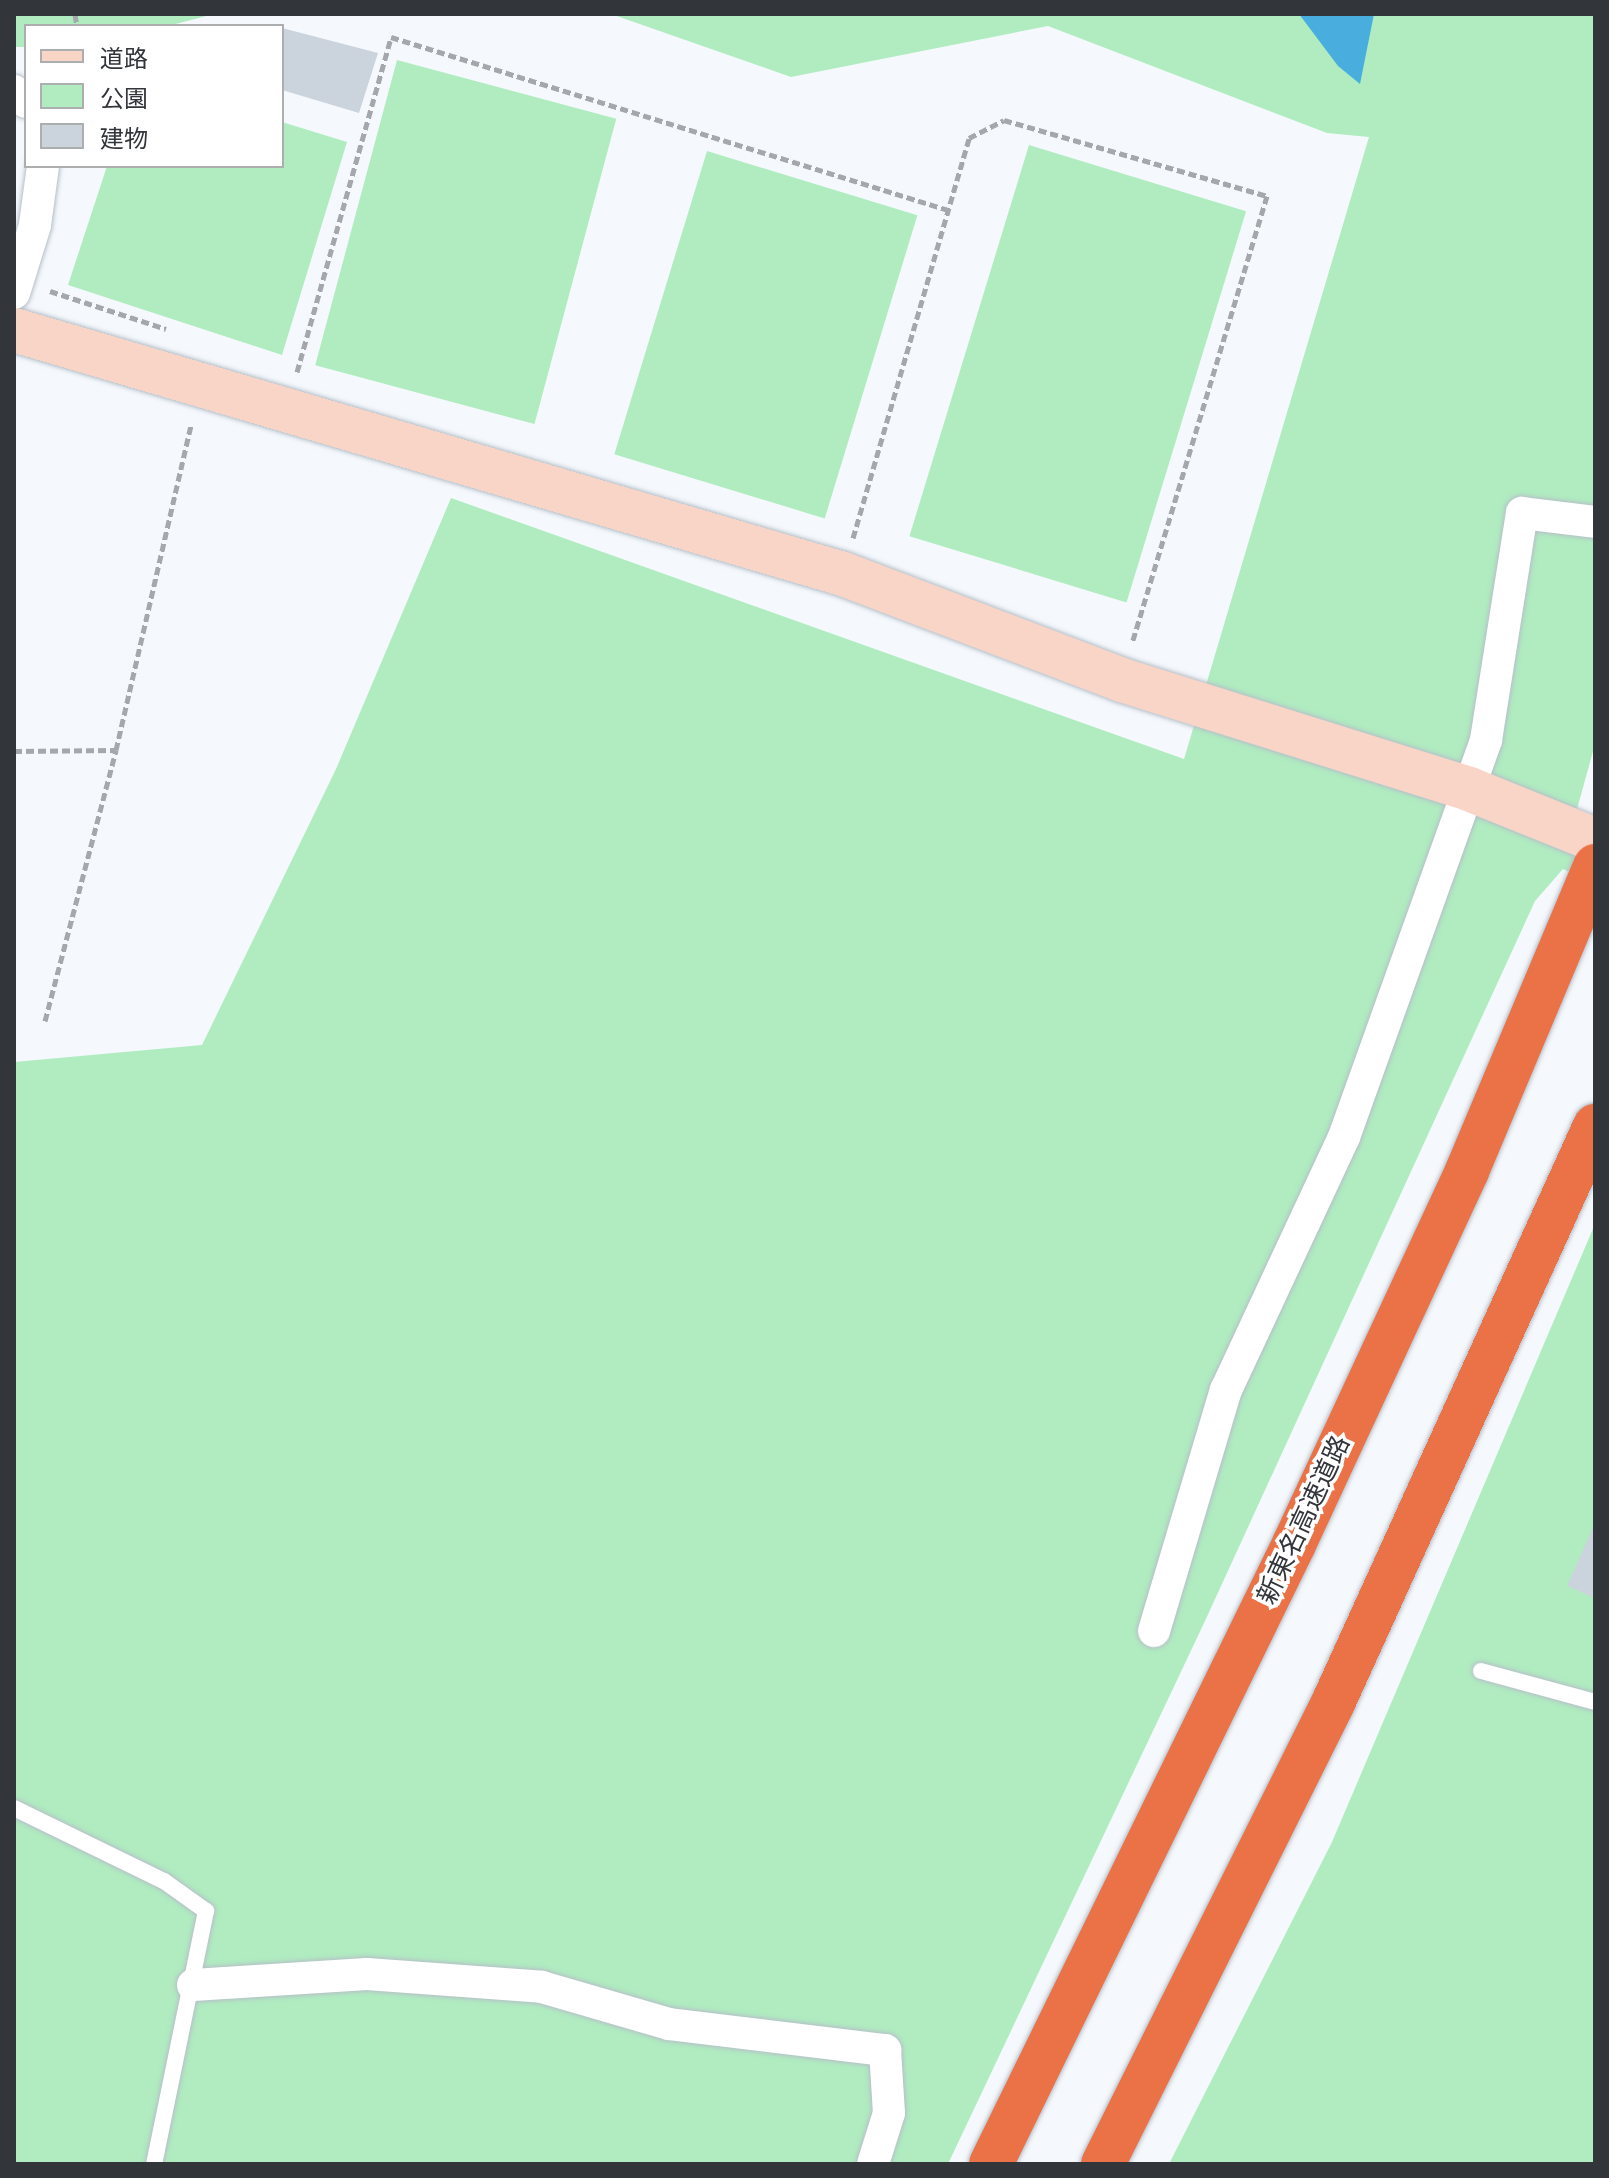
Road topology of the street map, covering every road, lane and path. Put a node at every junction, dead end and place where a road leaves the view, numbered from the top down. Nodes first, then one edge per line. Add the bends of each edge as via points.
1 (43, 168) edge
2 (948, 210) junction
3 (14, 292) edge
4 (14, 330) edge
5 (178, 333) dead end
6 (282, 367) dead end
7 (200, 385) junction
8 (1595, 522) edge
9 (843, 574) junction
10 (1122, 680) junction
11 (116, 750) junction
12 (14, 751) edge
13 (1480, 795) junction
14 (1595, 840) edge
15 (1595, 866) edge
16 (45, 1021) dead end
17 (1595, 1126) edge
18 (1154, 1631) dead end
19 (1481, 1671) dead end
20 (1595, 1702) edge
21 (14, 1808) edge
22 (193, 1985) junction
23 (154, 2164) edge
24 (873, 2164) edge
25 (991, 2164) edge
26 (1103, 2164) edge

1 - 3 street via 35,225
2 - 6 path via 391,37 297,372
2 - 9 path
2 - 10 path via 969,138 1004,120 1267,196
3 - 5 path via 43,289
4 - 7 street
7 - 9 street
7 - 11 path
8 - 13 street via 1522,513
9 - 10 street
10 - 13 street
11 - 12 path
11 - 16 path
13 - 14 street
13 - 18 street via 1344,1137 1226,1390
15 - 25 highway, 新東名高速道路 via 1467,1171 1301,1529
17 - 26 highway via 1333,1703
19 - 20 lane
21 - 22 lane via 164,1881 206,1911
22 - 23 lane
22 - 24 street via 367,1974 542,1987 669,2024 885,2050 889,2113

